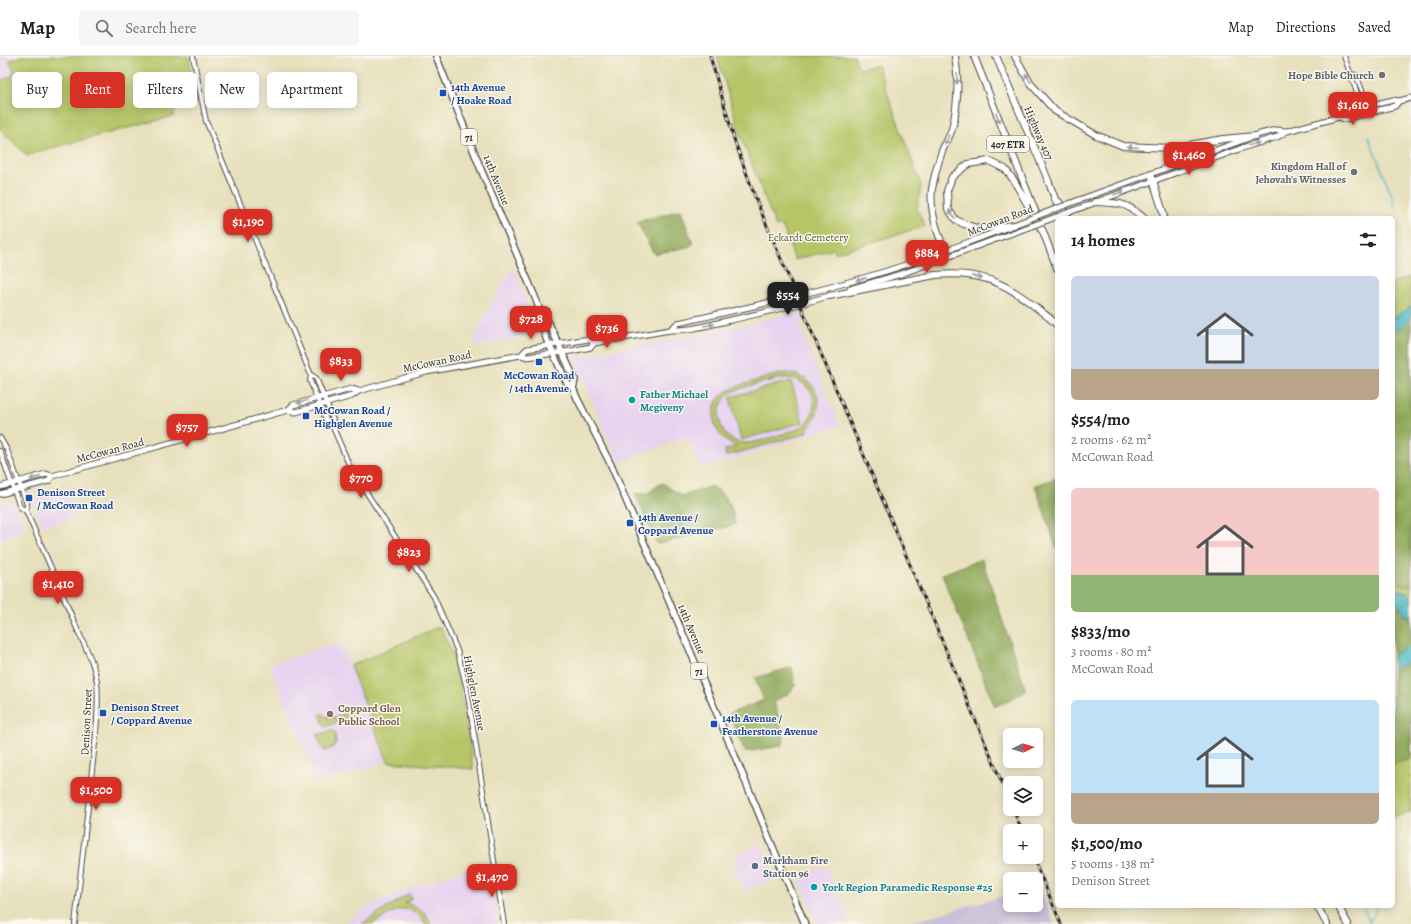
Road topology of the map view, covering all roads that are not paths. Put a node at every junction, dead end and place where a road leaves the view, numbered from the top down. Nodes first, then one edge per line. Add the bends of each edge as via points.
1 (193, 56) edge
2 (436, 56) edge
3 (955, 56) edge
4 (974, 56) edge
5 (996, 56) edge
6 (1015, 56) edge
7 (1344, 56) edge
8 (1351, 74) junction
9 (1411, 98) edge
10 (1399, 101) junction
11 (1368, 106) junction
12 (1362, 107) junction
13 (1367, 113) junction
14 (1339, 117) junction
15 (1288, 131) junction
16 (1255, 136) junction
17 (1151, 174) junction
18 (1153, 181) junction
19 (1052, 190) junction
20 (1095, 202) junction
21 (1059, 216) edge
22 (1061, 216) edge
23 (1067, 216) edge
24 (1142, 216) edge
25 (1164, 216) edge
26 (1055, 217) edge
27 (1015, 225) junction
28 (1043, 232) junction
29 (946, 254) junction
30 (1055, 263) edge
31 (829, 296) junction
32 (540, 311) junction
33 (1055, 323) edge
34 (670, 330) junction
35 (594, 343) junction
36 (559, 345) junction
37 (550, 346) junction
38 (563, 352) junction
39 (553, 353) junction
40 (521, 355) junction
41 (311, 375) junction
42 (573, 388) junction
43 (359, 391) junction
44 (324, 396) junction
45 (317, 398) junction
46 (327, 404) junction
47 (320, 405) junction
48 (288, 410) junction
49 (332, 425) junction
50 (0, 438) edge
51 (2, 443) junction
52 (0, 450) edge
53 (52, 476) junction
54 (18, 482) junction
55 (12, 484) junction
56 (0, 487) edge
57 (20, 488) junction
58 (14, 490) junction
59 (0, 494) edge
60 (26, 511) junction
61 (1318, 908) edge
62 (1339, 908) edge
63 (75, 924) edge
64 (504, 924) edge
65 (805, 924) edge
66 (1327, 924) edge
67 (1348, 924) edge

1 - 41 street, Highglen Avenue via 206,120
2 - 32 main road, 14th Avenue / 71
3 -> 29 highway via 957,103 932,190 933,211
4 -> 28 highway, 407 ETR
5 - 19 highway, Highway 407 / 407 ETR
16 -> 6 highway via 1171,148 1123,146 1096,135 1055,111 1030,83
7 - 8 street
8 - 11 street via 1356,75
8 - 12 street
9 - 10 main road, McCowan Road
10 - 11 main road, McCowan Road
10 - 13 main road, McCowan Road via 1395,106
11 - 12 main road, McCowan Road
11 - 13 street
12 - 13 street
12 - 14 main road, McCowan Road via 1343,112
13 - 14 main road, McCowan Road via 1344,119
14 - 15 main road, McCowan Road
15 - 16 main road, McCowan Road via 1276,130
18 -> 15 main road, McCowan Road
16 - 17 main road, McCowan Road
17 - 18 highway
17 - 27 main road, McCowan Road, bridge
20 -> 18 main road, McCowan Road
18 - 25 highway
19 - 22 highway, Highway 407 / 407 ETR
19 - 23 highway
20 - 21 main road, McCowan Road, bridge
20 - 24 highway via 1117,203 1131,207
26 - 29 main road, McCowan Road, bridge
27 -> 28 highway via 980,229 956,220 948,208 947,191 952,177 968,164 989,161 1005,169
27 - 29 main road, McCowan Road
28 - 30 highway, 407 ETR
29 - 31 main road, McCowan Road via 901,274
29 -> 34 main road, McCowan Road via 783,300 678,323
31 -> 33 highway via 935,275 976,276 994,280 1026,298
34 -> 31 main road, McCowan Road via 700,327
32 - 36 main road, 14th Avenue / 71 via 546,317
32 - 37 main road, 14th Avenue / 71 via 540,320
34 - 35 main road, McCowan Road
35 - 36 main road, McCowan Road via 589,339
35 - 38 main road, McCowan Road via 591,347
36 - 37 main road, McCowan Road
36 - 38 main road, 14th Avenue / 71
37 - 39 main road, 14th Avenue / 71
37 - 40 main road, McCowan Road via 527,349
38 - 39 main road, McCowan Road
38 - 42 main road, 14th Avenue / 71 via 575,380
39 - 40 main road, McCowan Road via 527,357
39 - 42 main road, 14th Avenue / 71 via 567,383
40 - 43 main road, McCowan Road via 426,372
41 - 44 street, Highglen Avenue via 316,378
41 - 45 street, Highglen Avenue via 310,381
42 - 65 main road, 14th Avenue / 71 via 611,465
43 - 44 main road, McCowan Road via 351,389
43 - 46 main road, McCowan Road
44 - 45 main road, McCowan Road
44 - 46 street, Highglen Avenue
45 - 47 street, Highglen Avenue
45 -> 48 main road, McCowan Road via 293,405
46 - 47 main road, McCowan Road
46 - 49 street, Highglen Avenue via 333,420
47 - 48 main road, McCowan Road via 296,412
47 - 49 street, Highglen Avenue via 327,422
48 - 53 main road, McCowan Road
49 - 64 street, Highglen Avenue via 350,467 434,597 457,650 467,689
50 - 51 street, Denison Street
51 - 52 street, Denison Street
51 - 54 street, Denison Street
52 - 55 street, Denison Street
53 -> 54 main road, McCowan Road via 46,474
53 - 57 main road, McCowan Road via 49,480
54 - 55 main road, McCowan Road
54 - 57 street, Denison Street
55 - 56 main road, McCowan Road
55 - 58 street, Denison Street
57 - 58 main road, McCowan Road
57 - 60 street, Denison Street via 27,504
58 - 59 main road, McCowan Road
58 - 60 street, Denison Street via 20,507
60 - 63 street, Denison Street via 85,647 97,681 96,734
61 - 66 highway
62 - 67 highway

